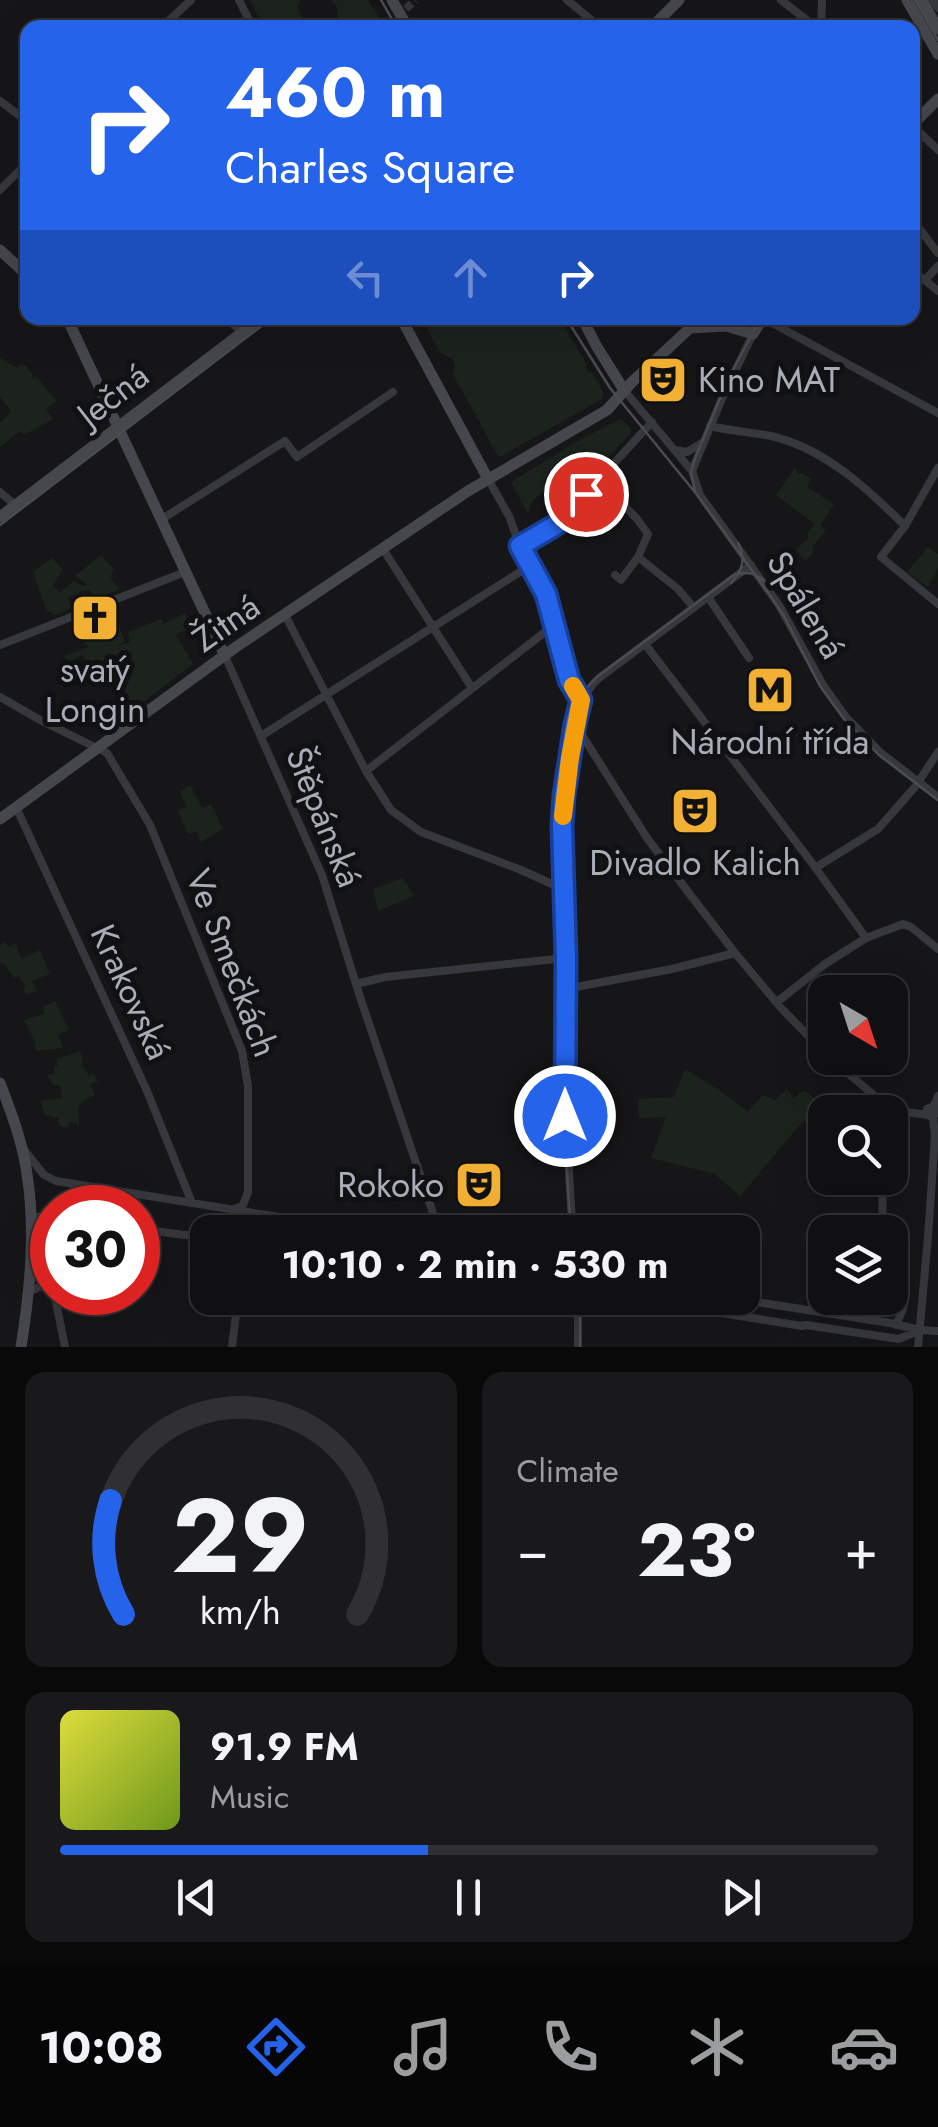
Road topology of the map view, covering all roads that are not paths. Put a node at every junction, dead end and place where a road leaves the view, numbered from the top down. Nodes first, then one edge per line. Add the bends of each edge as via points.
1 (191, 0) edge
2 (566, 0) edge
3 (679, 0) edge
4 (690, 0) edge
5 (781, 0) edge
6 (922, 0) edge
7 (934, 0) edge
8 (938, 8) edge
9 (170, 20) edge
10 (590, 20) edge
11 (658, 20) edge
12 (670, 20) edge
13 (808, 20) edge
14 (920, 23) edge
15 (938, 29) edge
16 (938, 54) edge
17 (938, 99) edge
18 (920, 118) edge
19 (920, 132) edge
20 (938, 150) edge
21 (20, 170) edge
22 (0, 190) edge
23 (920, 230) edge
24 (0, 250) edge
25 (938, 254) edge
26 (938, 266) edge
27 (20, 269) edge
28 (920, 276) edge
29 (925, 280) junction
30 (938, 291) edge
31 (70, 325) edge
32 (234, 325) edge
33 (251, 325) edge
34 (405, 325) edge
35 (586, 325) edge
36 (708, 325) edge
37 (734, 325) edge
38 (759, 325) edge
39 (776, 325) edge
40 (241, 332) junction
41 (754, 334) junction
42 (624, 390) junction
43 (393, 392) dead end
44 (938, 414) edge
45 (652, 422) junction
46 (710, 426) junction
47 (120, 431) junction
48 (705, 440) junction
49 (675, 450) junction
50 (938, 468) edge
51 (692, 472) junction
52 (488, 479) junction
53 (0, 492) edge
54 (619, 500) dead end
55 (16, 505) junction
56 (0, 517) edge
57 (162, 520) junction
58 (905, 526) junction
59 (520, 546) junction
60 (383, 549) junction
61 (638, 556) junction
62 (531, 565) junction
63 (752, 565) junction
64 (185, 572) junction
65 (614, 575) dead end
66 (708, 598) junction
67 (938, 604) edge
68 (694, 608) junction
69 (285, 615) junction
70 (554, 625) junction
71 (433, 626) junction
72 (645, 644) junction
73 (0, 645) edge
74 (224, 656) junction
75 (749, 658) dead end
76 (472, 688) junction
77 (327, 694) junction
78 (0, 697) edge
79 (581, 700) junction
80 (575, 724) junction
81 (261, 736) junction
82 (96, 750) junction
83 (938, 752) edge
84 (366, 771) junction
85 (918, 782) junction
86 (938, 797) edge
87 (16, 807) junction
88 (0, 819) edge
89 (816, 868) junction
90 (563, 889) junction
91 (866, 938) junction
92 (938, 949) edge
93 (735, 952) junction
94 (566, 958) junction
95 (356, 984) junction
96 (566, 989) junction
97 (776, 1002) junction
98 (808, 1035) edge
99 (850, 1075) edge
100 (0, 1083) edge
101 (874, 1095) edge
102 (938, 1096) edge
103 (908, 1112) edge
104 (934, 1113) edge
105 (22, 1148) junction
106 (30, 1202) edge
107 (192, 1203) junction
108 (233, 1210) junction
109 (265, 1215) edge
110 (434, 1215) edge
111 (572, 1215) edge
112 (160, 1232) edge
113 (190, 1236) edge
114 (30, 1291) edge
115 (760, 1302) edge
116 (808, 1310) edge
117 (58, 1315) edge
118 (236, 1315) edge
119 (578, 1315) edge
120 (734, 1315) edge
121 (808, 1315) edge
122 (838, 1315) edge
123 (900, 1315) edge
124 (806, 1325) junction
125 (896, 1325) junction
126 (920, 1330) junction
127 (936, 1331) edge
128 (902, 1343) edge
129 (21, 1347) edge
130 (66, 1347) edge
131 (232, 1347) edge
132 (578, 1347) edge
133 (918, 1347) edge

1 - 9 street
2 - 10 street
3 - 11 main road
4 - 12 main road
5 - 13 street
6 - 15 main road
7 - 8 street
14 - 16 main road
17 - 18 main road
19 - 20 street
21 - 22 street
23 - 25 street
24 - 27 main road
26 - 29 street
28 - 29 street
29 - 30 street
31 - 47 main road, Štěpánská
32 - 40 street
33 - 40 main road, Ječná
34 - 52 main road
35 - 42 main road
36 - 42 main road, Žitná via 690,328
37 - 41 main road
38 - 41 main road
39 - 44 street
40 - 47 main road, Ječná
41 - 46 street
42 - 45 street, Spálená
42 - 52 main road, Žitná via 603,412
43 - 57 street via 297,457 285,441
45 - 49 street, Spálená
45 - 59 street via 559,523
46 - 48 street
46 - 58 street via 771,436 813,452
47 - 55 main road, Ječná
47 - 57 main road, Štěpánská
48 - 49 street via 690,451
48 - 51 street
49 - 51 street, Spálená
50 - 58 street
51 - 63 street, Spálená via 698,491
52 - 59 street
52 - 60 main road, Žitná
53 - 55 street
54 - 61 street via 648,534
55 - 56 main road, Ječná
57 - 64 main road, Štěpánská
58 - 67 street via 881,557
59 - 62 street
60 - 69 main road, Žitná
60 - 71 street
61 - 65 street via 621,580
61 - 68 street
62 - 70 street
62 - 71 street
63 - 66 street
63 - 85 street, Spálená via 837,705
64 - 73 street
64 - 74 main road, Štěpánská
66 - 68 street
66 - 75 street
68 - 72 street
69 - 74 main road, Žitná
69 - 77 street
70 - 76 street
70 - 79 street
71 - 76 street
71 - 77 street
72 - 79 street
72 - 89 street
74 - 81 street, Štěpánská
74 - 82 main road, Žitná
76 - 84 street
77 - 81 street
77 - 84 street
78 - 82 street
79 - 80 street
80 - 90 street via 564,795
80 - 93 street via 648,838
81 - 95 street, Štěpánská via 322,875
82 - 87 main road, Žitná
82 - 108 street, Ve Smečkách via 106,753 150,825 242,1051 248,1192
83 - 85 street
84 - 90 street via 387,807 413,828
85 - 86 street, Spálená
85 - 89 street via 878,829
87 - 88 main road, Žitná
87 - 107 street, Krakovská
89 - 91 street
90 - 94 street
91 - 92 street via 904,924
91 - 97 street
93 - 96 street
93 - 97 street
94 - 95 street
94 - 96 street
95 - 110 street, Štěpánská
96 - 111 street
97 - 98 street
99 - 101 street
100 - 105 main road
102 - 104 street
103 - 104 street
104 - 126 street
105 - 106 main road
105 - 107 street via 56,1181
107 - 108 street
108 - 109 street
112 - 113 street
114 - 129 main road
115 - 116 street
117 - 130 street
118 - 131 street
119 - 132 street
120 - 124 street
121 - 124 street
122 - 125 street
123 - 125 street
124 - 128 street
125 - 126 street
126 - 127 street
126 - 128 street
126 - 133 street

